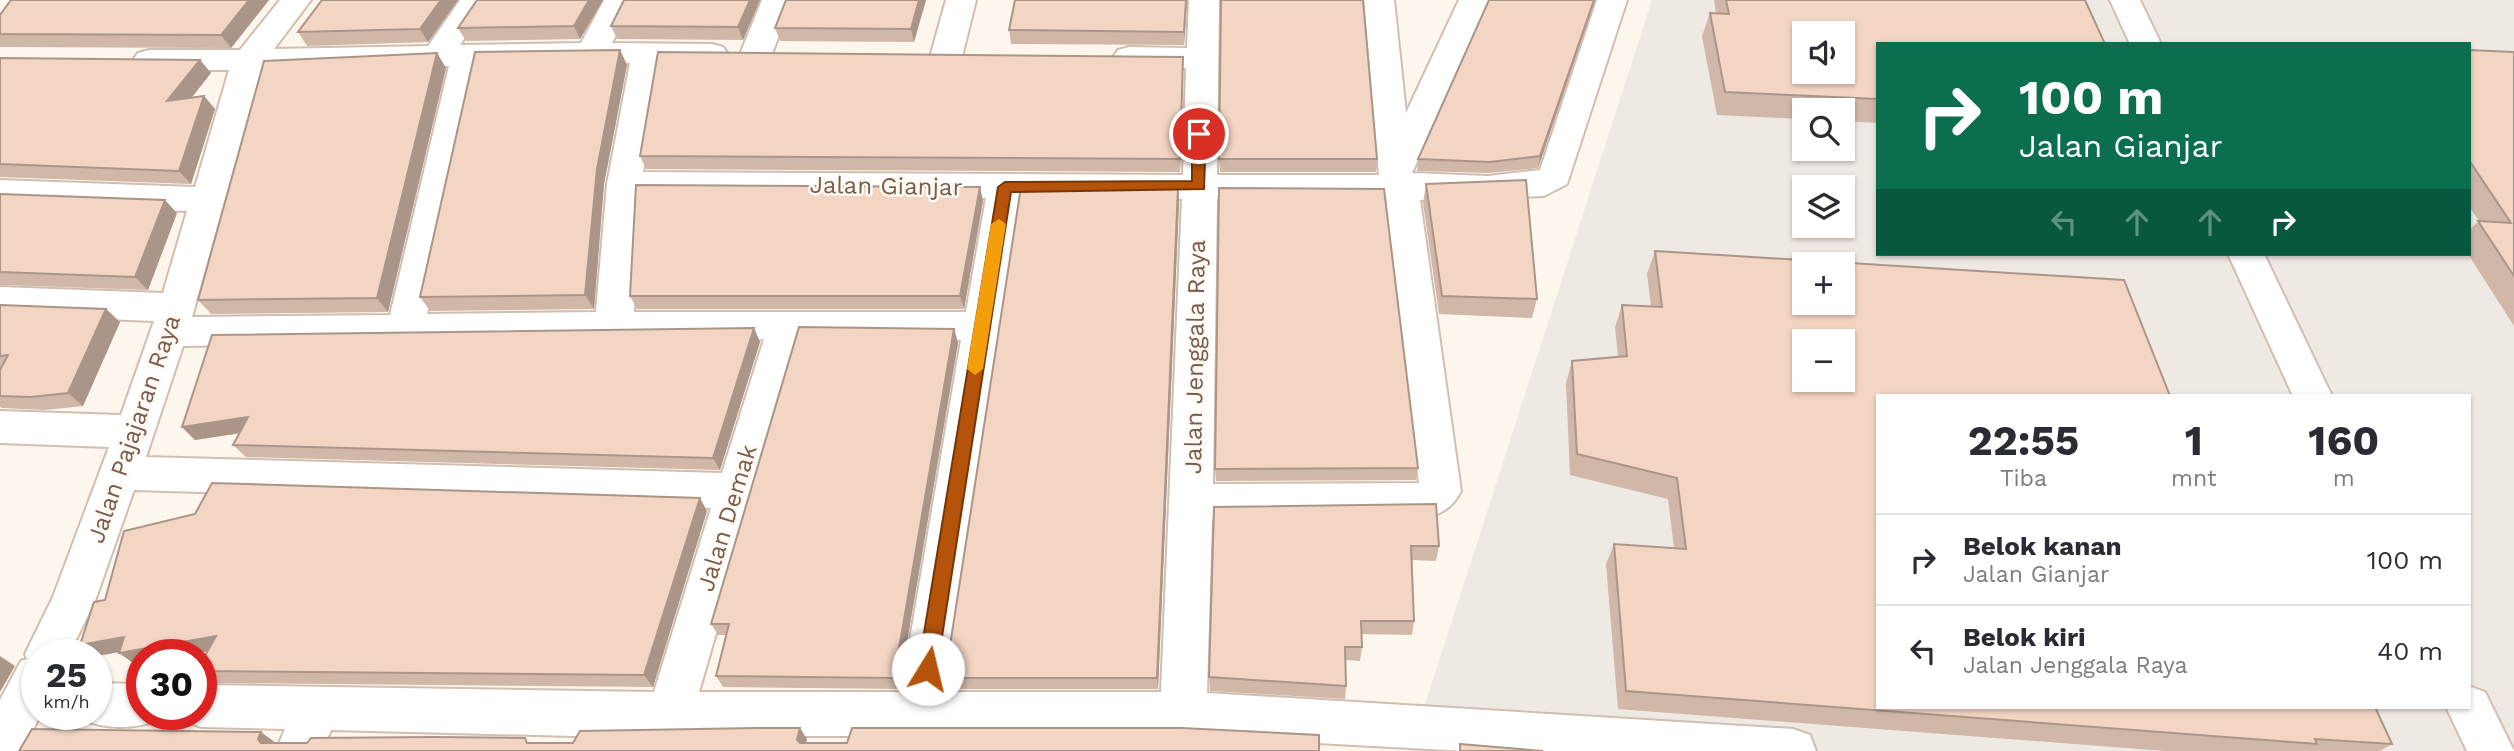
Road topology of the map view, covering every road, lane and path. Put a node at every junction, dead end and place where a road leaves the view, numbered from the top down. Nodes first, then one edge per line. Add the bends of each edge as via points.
1 (296, 0) edge
2 (475, 0) edge
3 (619, 0) edge
4 (777, 0) edge
5 (961, 0) edge
6 (1203, 0) edge
7 (1379, 0) edge
8 (1474, 0) edge
9 (1612, 0) edge
10 (2125, 0) edge
11 (2145, 42) edge
12 (592, 52) junction
13 (648, 52) junction
14 (452, 56) junction
15 (946, 57) edge
16 (1093, 57) edge
17 (1200, 58) junction
18 (124, 60) edge
19 (248, 61) junction
20 (1398, 181) junction
21 (624, 184) junction
22 (1199, 186) junction
23 (1005, 187) junction
24 (0, 192) edge
25 (210, 200) junction
26 (2247, 256) edge
27 (0, 301) edge
28 (173, 320) junction
29 (787, 324) junction
30 (982, 326) junction
31 (406, 327) junction
32 (614, 327) junction
33 (2312, 394) edge
34 (0, 427) edge
35 (135, 432) junction
36 (118, 473) junction
37 (734, 491) junction
38 (1192, 502) junction
39 (54, 639) edge
40 (217, 706) edge
41 (318, 708) junction
42 (2470, 709) edge
43 (21, 713) edge
44 (670, 714) junction
45 (920, 714) junction
46 (1183, 714) junction
47 (833, 732) edge
48 (568, 733) edge
49 (0, 746) edge
50 (299, 751) edge
51 (1793, 751) edge
52 (2492, 751) edge

1 - 19 street
2 - 14 street
3 - 12 street
4 - 13 street via 769,55
5 - 15 street
6 - 17 street, Jalan Jenggala Raya
7 - 20 street
8 - 20 street
9 - 20 street, Jalan Gianjar via 1551,180 1488,188
10 - 11 street
12 - 13 street
12 - 14 street
13 - 21 street
14 - 19 street
14 - 31 street
16 - 17 street
17 - 22 street, Jalan Jenggala Raya
18 - 19 street
19 - 25 street, Jalan Pajajaran Raya
20 - 22 street, Jalan Gianjar
20 - 38 street via 1440,491 1437,496 1430,500
21 - 23 street, Jalan Gianjar
21 - 32 street
22 - 23 street, Jalan Gianjar
22 - 38 street, Jalan Jenggala Raya
23 - 30 street
24 - 25 street
25 - 28 street, Jalan Pajajaran Raya
26 - 33 street
27 - 28 street
28 - 31 street
28 - 35 street, Jalan Pajajaran Raya
29 - 30 street
29 - 32 street
29 - 37 street, Jalan Demak
30 - 45 street
31 - 32 street
34 - 35 street
35 - 36 street, Jalan Pajajaran Raya
36 - 37 street
36 - 39 street, Jalan Pajajaran Raya via 73,601
37 - 44 street, Jalan Demak
38 - 46 street, Jalan Jenggala Raya
40 - 41 street
41 - 48 street
41 - 50 street
42 - 52 street
43 - 49 street
44 - 47 street
44 - 48 street
45 - 46 street
45 - 47 street
46 - 51 street

